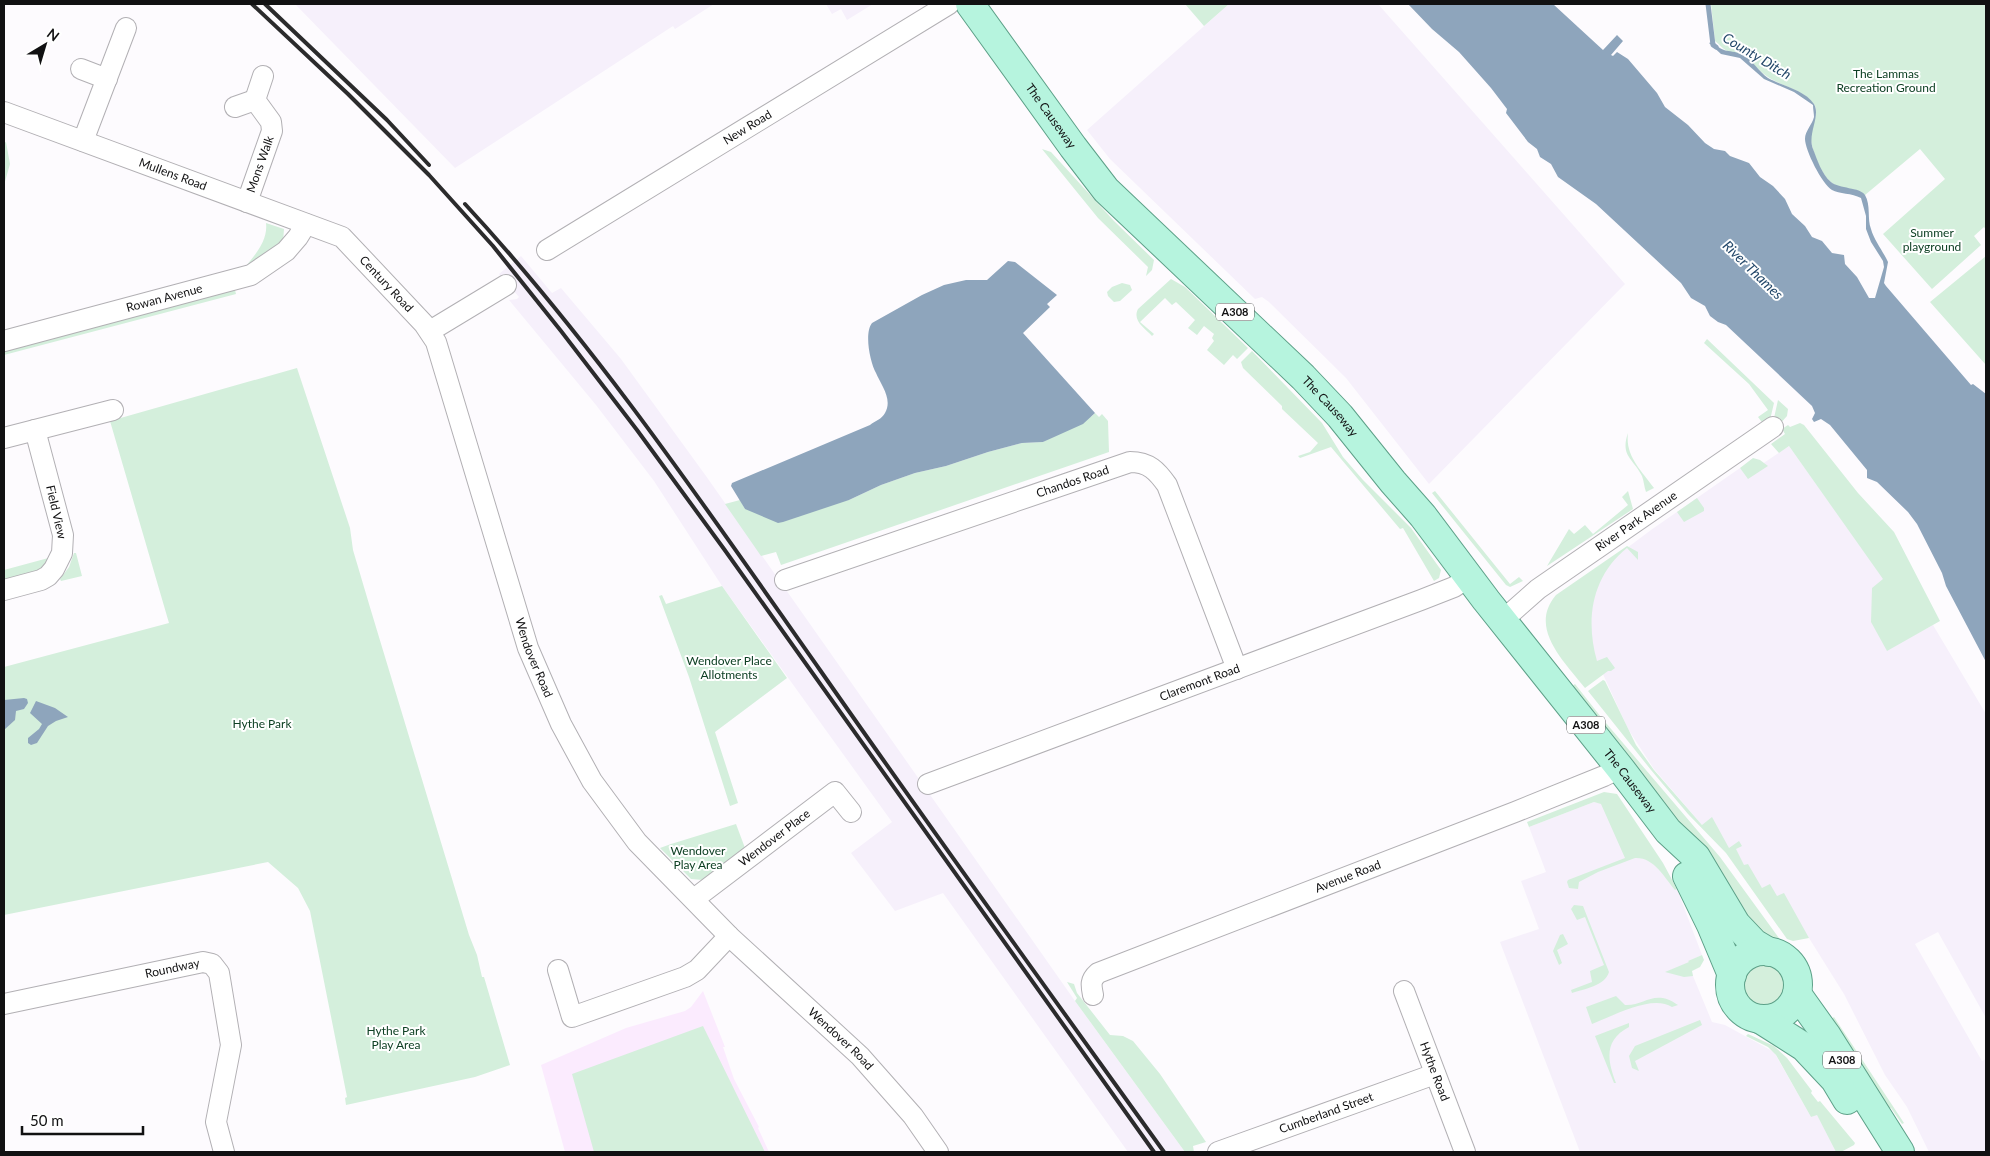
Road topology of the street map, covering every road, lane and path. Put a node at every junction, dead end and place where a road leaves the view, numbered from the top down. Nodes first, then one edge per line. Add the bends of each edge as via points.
1 (948, 4) edge
2 (970, 4) edge
3 (126, 28) dead end
4 (82, 69) dead end
5 (263, 76) dead end
6 (107, 79) junction
7 (256, 100) junction
8 (235, 107) dead end
9 (4, 112) edge
10 (83, 141) junction
11 (247, 202) junction
12 (306, 224) junction
13 (342, 237) joint
14 (547, 250) dead end
15 (506, 284) dead end
16 (430, 331) junction
17 (4, 341) edge
18 (113, 410) dead end
19 (1773, 427) dead end
20 (35, 430) junction
21 (4, 438) edge
22 (1469, 577) junction
23 (785, 580) dead end
24 (4, 590) edge
25 (1503, 620) junction
26 (1237, 669) junction
27 (1620, 768) junction
28 (928, 784) dead end
29 (851, 812) dead end
30 (1668, 831) junction
31 (694, 899) junction
32 (730, 936) junction
33 (1768, 952) junction
34 (558, 970) dead end
35 (1732, 975) junction
36 (1404, 991) dead end
37 (1797, 994) junction
38 (1094, 995) dead end
39 (4, 1004) edge
40 (1760, 1019) junction
41 (1435, 1074) junction
42 (224, 1152) edge
43 (938, 1152) edge
44 (1218, 1152) edge
45 (1465, 1152) edge
46 (1879, 1152) edge
47 (1900, 1152) edge

1 - 14 street, New Road
2 - 22 main road, The Causeway / A308 via 1106,190 1334,409
3 - 6 street
4 - 6 street
5 - 7 street
6 - 10 street
7 - 8 street
7 - 11 street, Mons Walk via 272,131
9 - 10 street, Mullens Road
10 - 11 street, Mullens Road
11 - 12 street, Mullens Road
12 - 13 street, Mullens Road
12 - 17 street, Rowan Avenue via 286,251 251,275
13 - 16 street, Century Road
15 - 16 street
16 - 31 street, Wendover Road via 528,648 561,724 592,781 637,842
18 - 20 street
19 - 25 street, River Park Avenue via 1538,589
20 - 21 street
20 - 24 street, Field View via 63,534 62,553 48,576
22 - 25 main road, The Causeway / A308
22 - 26 street, Claremont Road via 1421,600
23 - 26 street, Chandos Road via 1130,462 1140,462 1157,471 1167,485
25 - 27 main road, The Causeway / A308
26 - 28 street, Claremont Road
27 - 30 main road, The Causeway / A308
27 - 38 street, Avenue Road via 1506,816 1098,974 1092,978
29 - 31 street, Wendover Place via 835,792
30 - 33 main road, The Causeway / A308 via 1696,857 1736,924
30 - 35 main road, The Causeway / A308
31 - 32 street, Wendover Road
32 - 34 street via 697,970 684,977 572,1017
32 - 43 street, Wendover Road via 860,1056 913,1116
33 - 35 main road via 1748,955 1739,962
33 - 37 main road via 1781,956 1794,970 1798,980
35 - 40 main road via 1732,998 1740,1010
36 - 41 street, Hythe Road
37 - 40 main road via 1785,1012 1771,1019
37 - 47 main road, A308
39 - 42 street, Roundway via 177,967 203,962 212,964 219,973 232,1045 216,1122
40 - 46 main road, A308 via 1804,1047 1835,1080
41 - 44 street, Cumberland Street
41 - 45 street, Hythe Road

